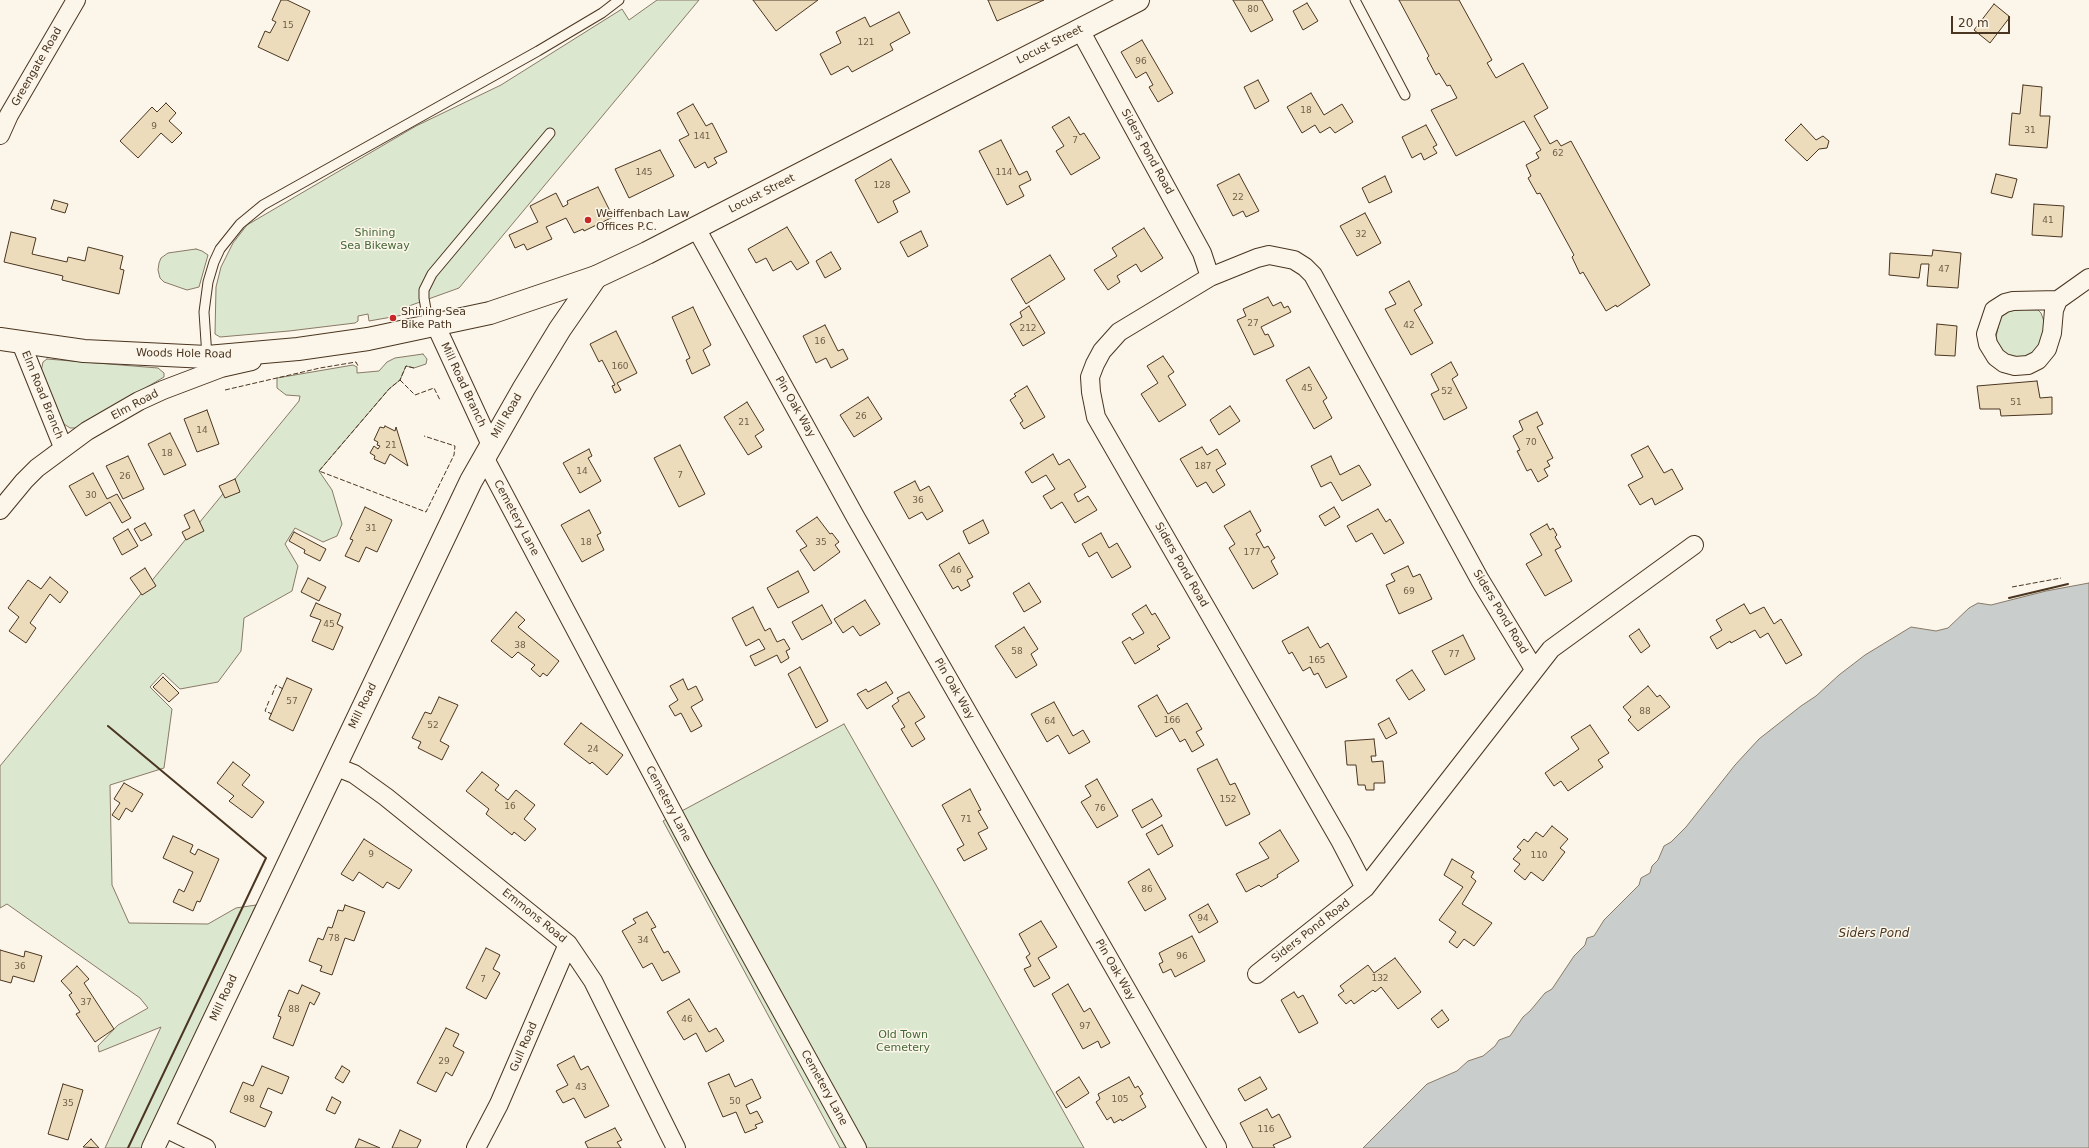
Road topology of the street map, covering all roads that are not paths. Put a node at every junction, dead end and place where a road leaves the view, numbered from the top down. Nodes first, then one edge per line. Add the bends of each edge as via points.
1 (76, 0) edge
2 (619, 0) edge
3 (1138, 0) edge
4 (1355, 0) edge
5 (1080, 30) junction
6 (1405, 95) dead end
7 (550, 133) dead end
8 (0, 135) edge
9 (696, 228) junction
10 (596, 277) junction
11 (1210, 277) junction
12 (2089, 278) edge
13 (2058, 300) junction
14 (432, 327) junction
15 (368, 339) joint
16 (10, 341) edge
17 (298, 350) junction
18 (206, 357) junction
19 (63, 447) junction
20 (487, 451) junction
21 (0, 510) edge
22 (1694, 545) dead end
23 (1534, 669) junction
24 (334, 766) junction
25 (1365, 888) junction
26 (568, 944) junction
27 (1257, 974) dead end
28 (163, 1127) junction
29 (1217, 1147) edge
30 (153, 1148) edge
31 (206, 1148) edge
32 (476, 1148) edge
33 (676, 1148) edge
34 (857, 1148) edge

1 - 8 street, Greengate Road
2 - 18 lane via 538,51 263,205 240,224 220,249 208,282 204,312
3 - 5 main road, Locust Street
4 - 6 lane
5 - 9 main road, Locust Street
5 - 11 street, Siders Pond Road via 1202,254
7 - 14 lane via 432,274 424,290 424,298
9 - 10 main road, Locust Street
9 - 29 street, Pin Oak Way via 856,518
10 - 14 main road, Locust Street via 490,313
10 - 20 main road, Mill Road via 560,329
11 - 23 street, Siders Pond Road via 1269,255 1294,260 1305,266 1313,275 1480,580
11 - 25 street, Siders Pond Road via 1118,332 1102,351 1090,377 1096,417
12 - 13 street
13 - 13 street via 2047,349 2038,360 2028,365 2015,366 1996,357 1988,344 1986,334 1994,310 2013,301
14 - 15 main road, Locust Street
14 - 20 street, Mill Road Branch
15 - 17 main road, Woods Hole Road
16 - 18 main road, Woods Hole Road via 84,351
16 - 19 street, Elm Road Branch
17 - 18 main road, Woods Hole Road
17 - 19 street, Elm Road via 221,368 163,390 139,401
19 - 21 street, Elm Road via 24,481
20 - 24 main road, Mill Road via 424,576
20 - 34 street, Cemetery Lane via 699,862
22 - 23 street, Siders Pond Road via 1551,649
23 - 25 street, Siders Pond Road
24 - 26 street, Emmons Road via 354,774 386,797
24 - 28 main road, Mill Road
25 - 27 street, Siders Pond Road
26 - 32 street, Gull Road via 499,1104
26 - 33 street, Emmons Road via 593,981
28 - 30 main road, Mill Road
28 - 31 street

